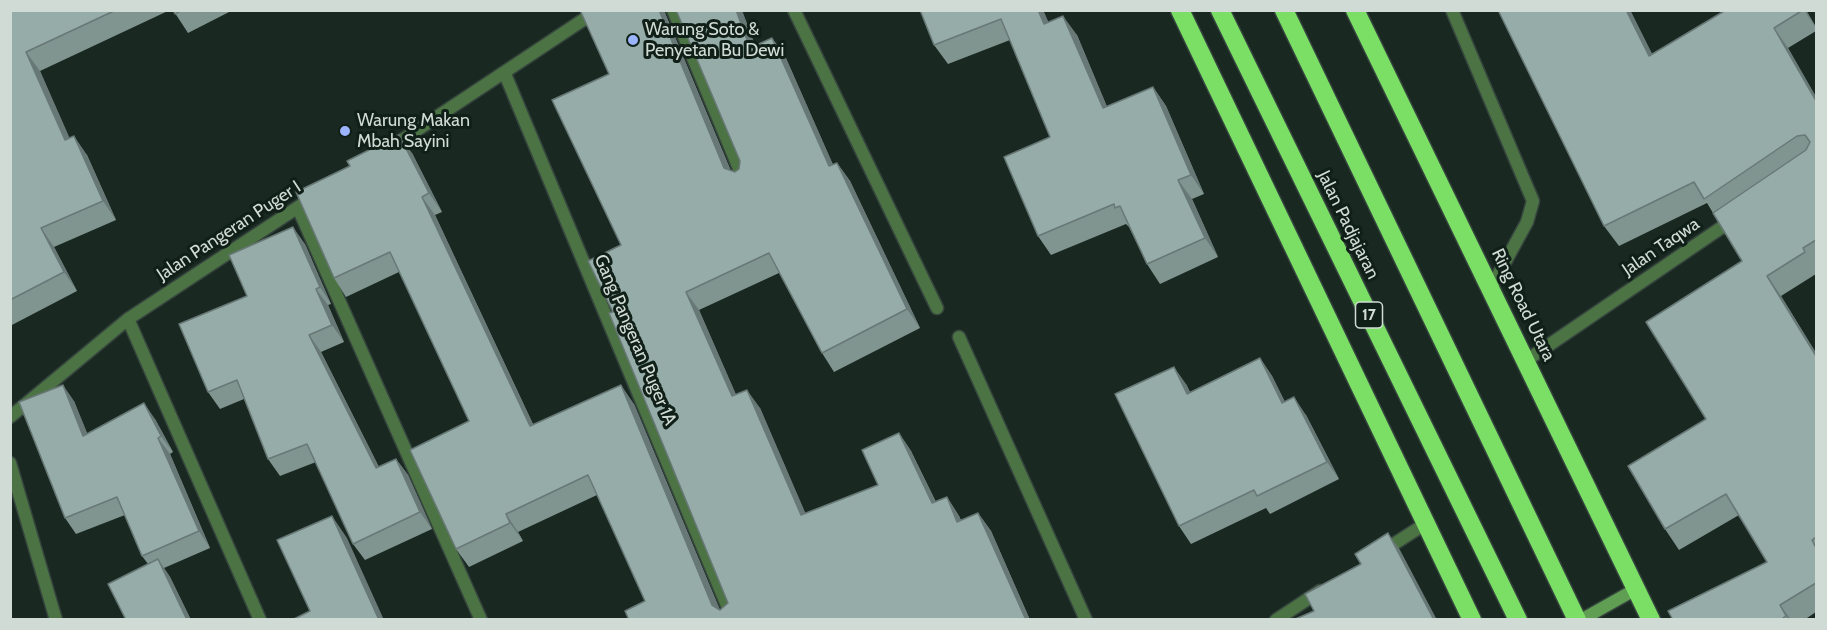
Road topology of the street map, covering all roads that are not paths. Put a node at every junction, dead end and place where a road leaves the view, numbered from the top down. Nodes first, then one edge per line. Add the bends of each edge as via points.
1 (598, 10) edge
2 (673, 10) edge
3 (794, 10) edge
4 (1180, 10) edge
5 (1220, 10) edge
6 (1284, 10) edge
7 (1355, 10) edge
8 (1452, 10) edge
9 (505, 74) junction
10 (377, 157) edge
11 (745, 183) edge
12 (327, 189) edge
13 (298, 208) junction
14 (1749, 209) edge
15 (1491, 288) junction
16 (938, 308) dead end
17 (128, 319) junction
18 (959, 338) dead end
19 (1527, 360) junction
20 (10, 417) edge
21 (10, 463) edge
22 (1425, 524) junction
23 (1375, 556) edge
24 (1335, 582) edge
25 (1636, 589) junction
26 (56, 620) edge
27 (260, 620) edge
28 (481, 620) edge
29 (733, 620) edge
30 (1086, 620) edge
31 (1276, 620) edge
32 (1472, 620) edge
33 (1518, 620) edge
34 (1579, 620) edge
35 (1651, 620) edge

1 - 9 street
2 - 11 street
3 - 16 street
4 - 22 highway
5 - 33 highway, Jalan Padjajaran / 17
6 - 34 highway, Jalan Padjajaran
7 - 15 highway, Ring Road Utara
8 - 15 street via 1533,201 1527,222
9 - 10 street
9 - 29 street, Gang Pangeran Puger 1A
12 - 13 street, Jalan Pangeran Puger I
13 - 17 street, Jalan Pangeran Puger I
13 - 28 street
14 - 19 street, Jalan Taqwa
15 - 19 highway, Ring Road Utara
17 - 20 street, Jalan Pangeran Puger I
17 - 27 street
18 - 30 street
19 - 25 highway, Ring Road Utara
21 - 26 street
22 - 23 street
22 - 32 highway
24 - 31 street
25 - 34 street
25 - 35 highway, Ring Road Utara

